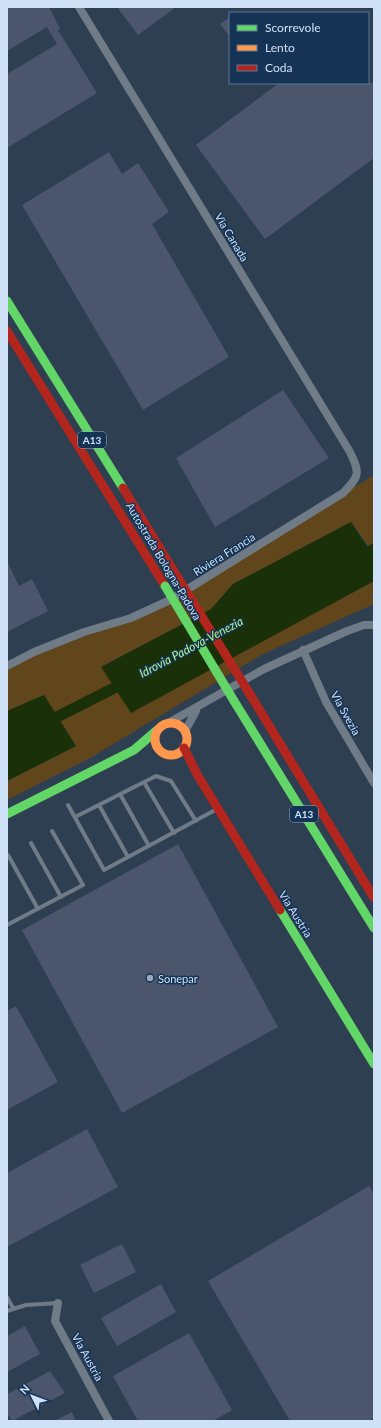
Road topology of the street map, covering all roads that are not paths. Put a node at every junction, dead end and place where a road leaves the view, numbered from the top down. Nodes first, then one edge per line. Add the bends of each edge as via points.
1 (80, 7) edge
2 (7, 301) edge
3 (7, 331) edge
4 (355, 481) joint
5 (374, 625) edge
6 (303, 650) junction
7 (7, 666) edge
8 (197, 708) junction
9 (170, 722) junction
10 (156, 731) junction
11 (185, 731) junction
12 (184, 748) junction
13 (158, 749) junction
14 (134, 750) junction
15 (172, 755) junction
16 (198, 776) junction
17 (144, 782) junction
18 (374, 784) edge
19 (120, 794) junction
20 (68, 805) dead end
21 (99, 805) junction
22 (218, 809) junction
23 (7, 814) edge
24 (75, 817) junction
25 (196, 821) junction
26 (52, 830) dead end
27 (174, 832) junction
28 (30, 843) dead end
29 (149, 846) junction
30 (8, 855) edge
31 (128, 857) junction
32 (61, 897) junction
33 (374, 898) edge
34 (38, 909) junction
35 (7, 925) edge
36 (374, 928) edge
37 (374, 1064) edge
38 (7, 1297) edge
39 (58, 1302) joint
40 (13, 1308) junction
41 (7, 1311) edge
42 (109, 1421) edge

1 - 4 street, Via Canada via 350,452 357,468
2 - 33 main road, Autostrada Bologna-Padova / A13, bridge
3 - 36 main road, Autostrada Bologna-Padova / A13, bridge
4 - 7 street, Riviera Francia via 343,493 170,600 131,618 84,632 34,652
5 - 6 street via 364,625
6 - 8 street via 264,669
6 - 18 street, Via Svezia via 326,702
8 - 9 street
8 - 11 street
9 - 10 main road
9 - 11 main road via 179,724
10 - 13 main road via 154,740
10 - 14 main road
11 - 12 main road via 187,736
12 - 15 main road
12 - 16 main road, Via Austria
13 - 14 main road
13 - 15 main road
14 - 23 main road
15 - 16 main road, Via Austria
16 - 22 main road, Via Austria
17 - 19 lane
17 - 25 lane via 156,776 171,781
17 - 27 lane
19 - 21 lane
19 - 29 lane
20 - 24 lane
21 - 24 lane
21 - 31 lane
22 - 25 lane
22 - 37 main road, Via Austria
24 - 31 lane via 104,870
25 - 27 lane
26 - 32 lane via 83,885
27 - 29 lane
28 - 32 lane
29 - 31 lane
30 - 34 lane
32 - 34 lane
34 - 35 lane
38 - 40 lane
39 - 40 lane
39 - 42 street, Via Austria via 55,1321
40 - 41 lane

